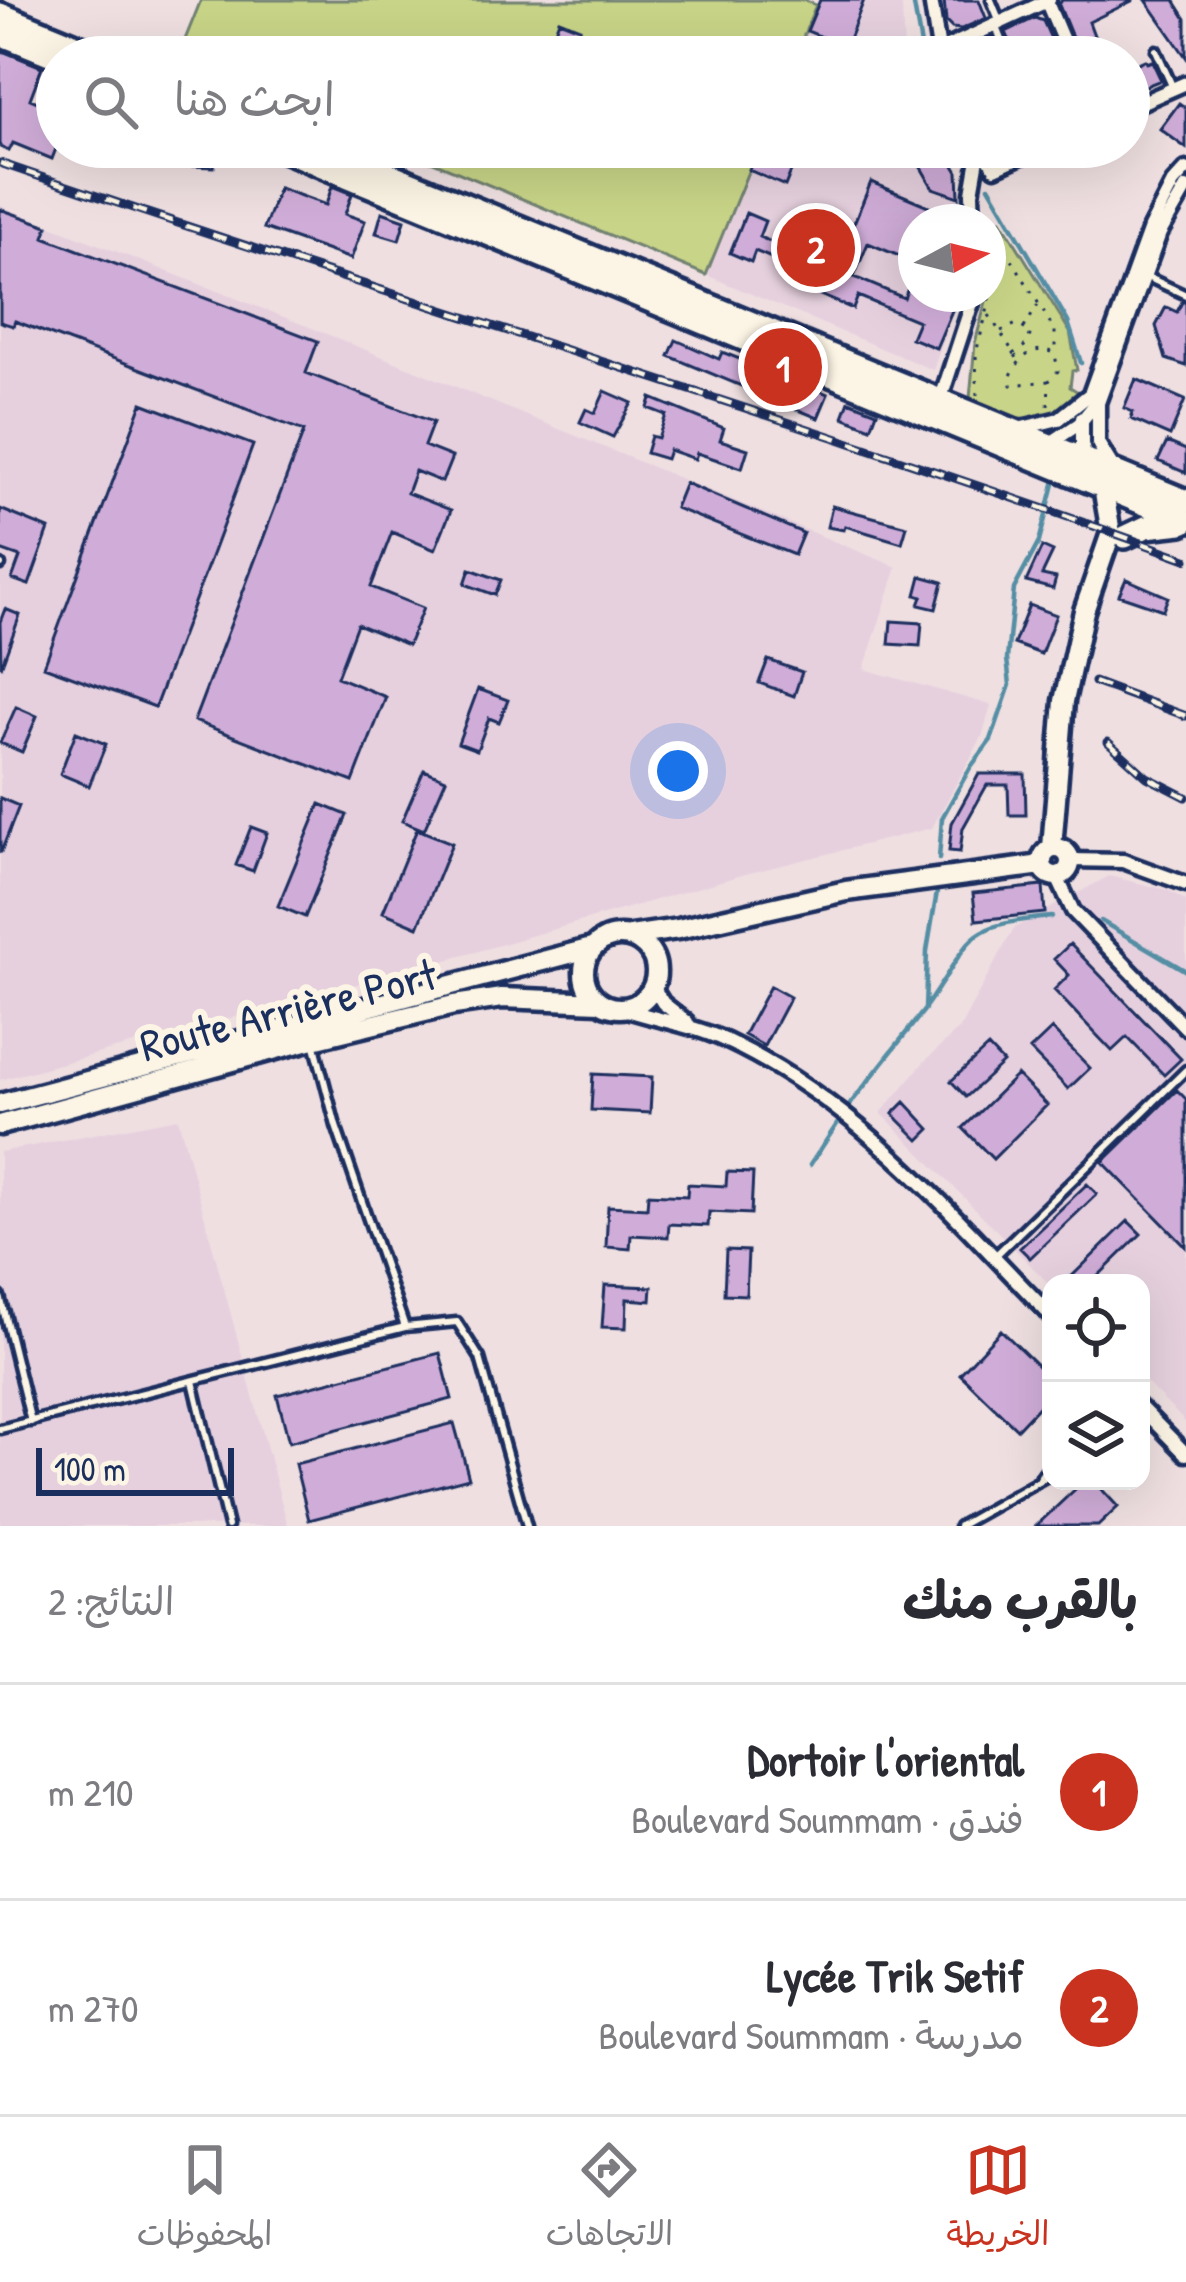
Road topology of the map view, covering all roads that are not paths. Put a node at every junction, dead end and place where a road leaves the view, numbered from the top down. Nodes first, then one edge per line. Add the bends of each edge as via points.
1 (931, 0) edge
2 (991, 0) edge
3 (1047, 0) edge
4 (0, 14) edge
5 (998, 23) junction
6 (0, 34) edge
7 (54, 36) edge
8 (936, 36) edge
9 (973, 36) edge
10 (1002, 36) edge
11 (1062, 36) edge
12 (36, 49) edge
13 (1156, 50) dead end
14 (1179, 86) edge
15 (1150, 99) edge
16 (327, 168) edge
17 (375, 168) edge
18 (977, 168) edge
19 (994, 168) edge
20 (1186, 170) edge
21 (1186, 188) edge
22 (972, 193) junction
23 (972, 204) edge
24 (1145, 276) junction
25 (1186, 296) edge
26 (969, 312) edge
27 (1095, 395) junction
28 (940, 401) junction
29 (1082, 421) junction
30 (1011, 430) junction
31 (1049, 444) junction
32 (1019, 452) junction
33 (1086, 459) junction
34 (1126, 487) junction
35 (1186, 501) edge
36 (1186, 522) edge
37 (1118, 535) junction
38 (1071, 860) joint
39 (1051, 863) junction
40 (1186, 884) edge
41 (678, 929) junction
42 (630, 936) junction
43 (592, 948) junction
44 (655, 961) junction
45 (653, 987) junction
46 (600, 1002) junction
47 (621, 1008) junction
48 (693, 1026) junction
49 (1186, 1028) edge
50 (313, 1039) junction
51 (1186, 1070) edge
52 (0, 1104) edge
53 (0, 1126) edge
54 (993, 1257) junction
55 (0, 1297) edge
56 (1042, 1307) edge
57 (405, 1327) junction
58 (193, 1381) junction
59 (0, 1413) edge
60 (1150, 1418) edge
61 (31, 1422) junction
62 (2, 1429) edge
63 (1186, 1454) edge
64 (1042, 1475) edge
65 (1042, 1478) edge
66 (1039, 1479) junction
67 (228, 1526) edge
68 (527, 1526) edge
69 (959, 1526) edge

1 - 8 street
2 - 5 lane
3 - 5 street
3 - 11 street
4 - 7 main road
5 - 9 street
5 - 10 lane
6 - 12 main road
13 - 14 lane
14 - 15 street
16 - 32 main road
17 - 28 main road
18 - 22 street
19 - 22 street
20 - 27 street via 1150,228
21 - 24 street
22 - 23 street
24 - 25 lane
24 - 27 street
26 - 28 street
27 - 29 street
27 - 30 street via 1059,419
27 - 34 street via 1098,442
28 - 30 main road
29 - 31 street
29 - 33 street
30 - 31 main road
31 - 32 street
31 - 33 main road
32 - 34 main road
33 - 34 main road
34 - 35 main road
34 - 36 main road
34 - 37 street
34 - 37 street
36 - 37 main road
37 - 39 street via 1078,643 1062,717
38 - 39 street via 1069,869
38 - 40 street via 1123,861
39 - 41 street via 847,891
39 - 49 street via 1072,911
41 - 42 street
41 - 44 street
42 - 43 street
42 - 44 street
43 - 46 street via 585,982
43 - 52 street, Route Arrière Port
44 - 45 street
45 - 47 street
45 - 48 street
46 - 47 street
46 - 50 street, Route Arrière Port via 502,998
47 - 48 street
48 - 54 street via 808,1086 872,1135
50 - 53 street, Route Arrière Port
50 - 57 lane
51 - 54 lane
54 - 56 street
55 - 61 lane
57 - 58 lane
57 - 68 lane via 457,1322 480,1358
58 - 61 lane
58 - 67 lane
59 - 62 lane
60 - 63 street
61 - 62 lane
64 - 66 lane
65 - 66 lane
66 - 69 lane

